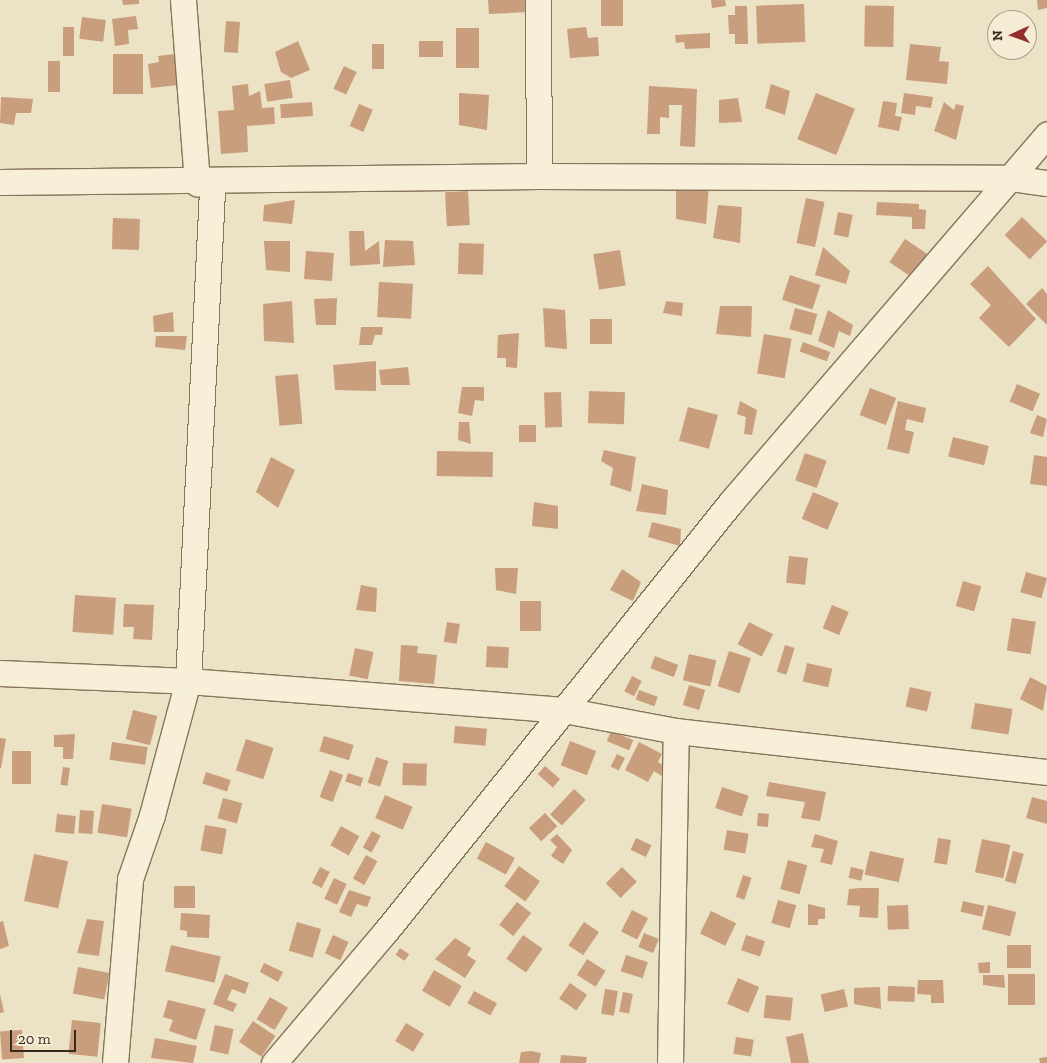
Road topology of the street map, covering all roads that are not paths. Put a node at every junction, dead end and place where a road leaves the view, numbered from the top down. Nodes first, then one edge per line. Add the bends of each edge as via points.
1 (184, 0) edge
2 (538, 0) edge
3 (1047, 134) edge
4 (539, 176) junction
5 (1011, 178) junction
6 (0, 182) edge
7 (204, 182) junction
8 (1047, 183) edge
9 (0, 673) edge
10 (188, 681) junction
11 (564, 710) junction
12 (676, 731) junction
13 (1047, 772) edge
14 (114, 1063) edge
15 (274, 1063) edge
16 (670, 1063) edge

1 - 7 street
2 - 4 street
3 - 5 street
4 - 5 street
4 - 7 street
5 - 8 street
5 - 11 street via 731,502
6 - 7 street
7 - 10 street
9 - 10 street
10 - 11 street
10 - 14 street via 152,815 130,879
11 - 12 street
11 - 15 street
12 - 13 street
12 - 16 street

